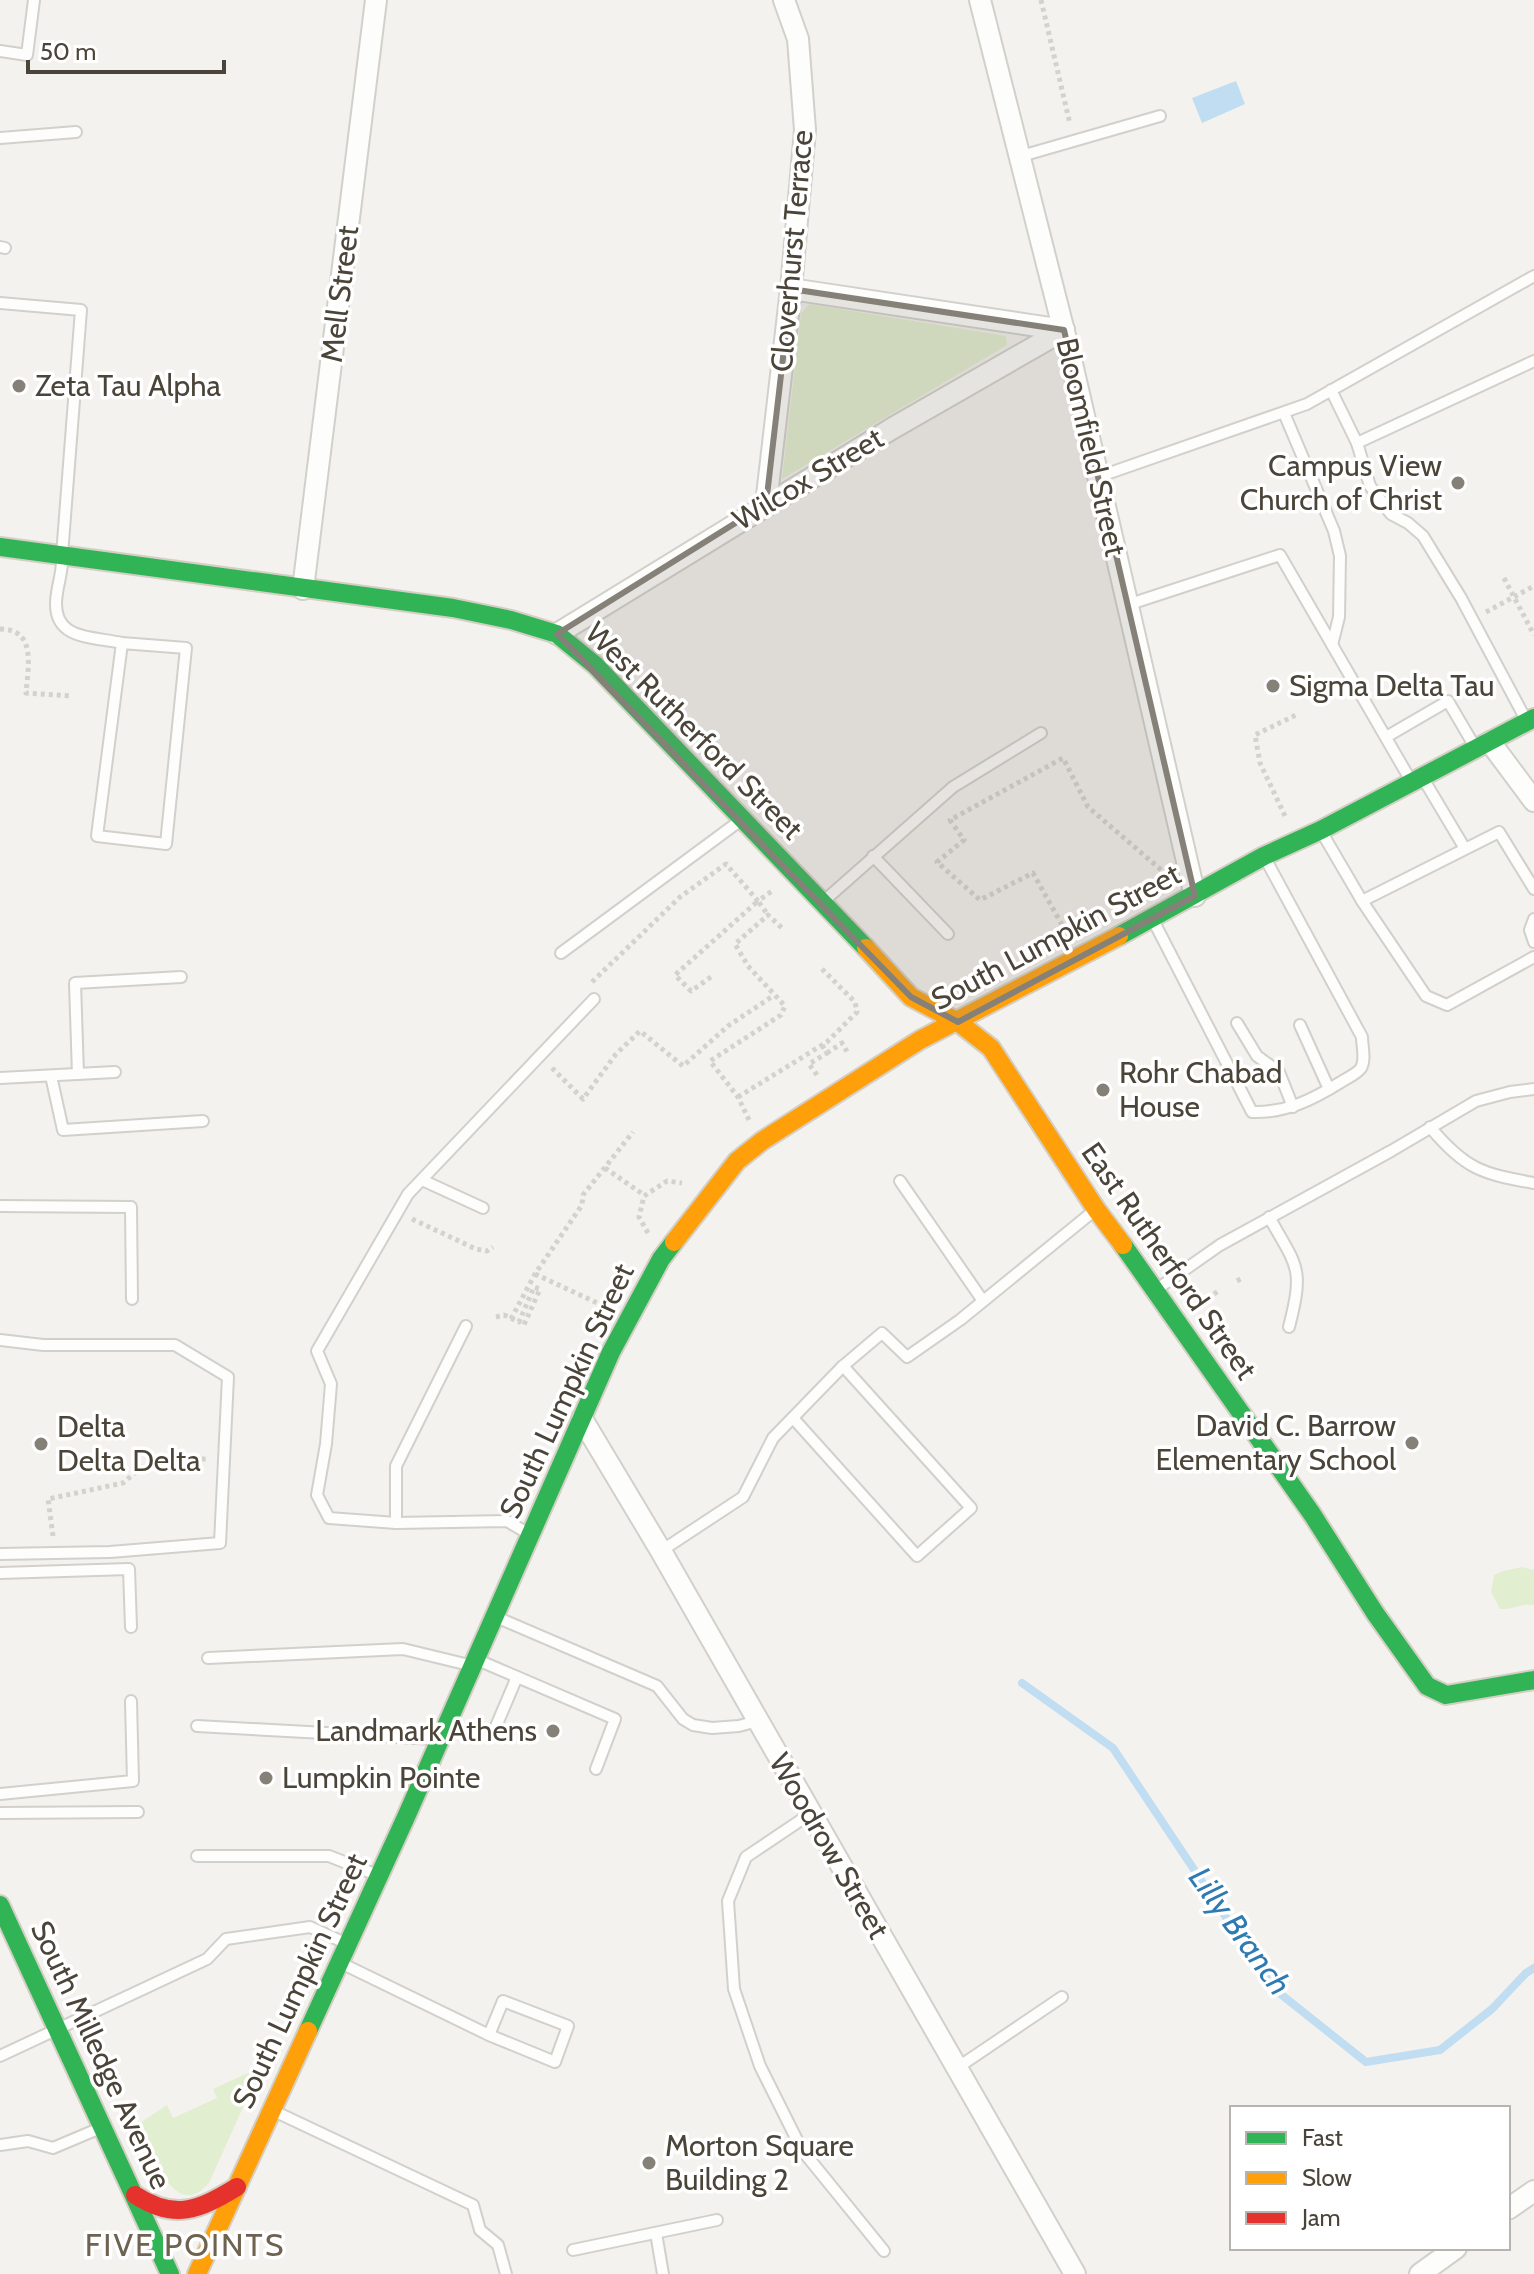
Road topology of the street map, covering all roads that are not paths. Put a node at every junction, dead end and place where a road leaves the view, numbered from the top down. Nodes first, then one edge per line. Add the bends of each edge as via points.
1 (34, 0) edge
2 (376, 0) edge
3 (784, 0) edge
4 (980, 0) edge
5 (0, 51) edge
6 (1160, 116) dead end
7 (76, 132) dead end
8 (0, 138) edge
9 (1018, 157) junction
10 (1534, 276) edge
11 (791, 289) junction
12 (0, 303) edge
13 (1064, 330) junction
14 (1531, 362) edge
15 (1534, 375) edge
16 (1331, 390) junction
17 (1284, 413) junction
18 (1357, 443) junction
19 (1098, 477) junction
20 (766, 504) junction
21 (0, 547) edge
22 (62, 555) junction
23 (303, 589) junction
24 (1127, 605) junction
25 (557, 634) junction
26 (122, 643) junction
27 (1332, 645) junction
28 (1530, 720) edge
29 (1041, 733) dead end
30 (1386, 737) junction
31 (1483, 745) junction
32 (1417, 778) junction
33 (1534, 801) edge
34 (743, 818) junction
35 (1321, 830) junction
36 (1464, 847) junction
37 (873, 856) junction
38 (1264, 856) junction
39 (1534, 889) edge
40 (1195, 896) junction
41 (823, 901) junction
42 (1362, 901) junction
43 (1152, 918) junction
44 (1534, 919) edge
45 (948, 934) dead end
46 (1534, 942) edge
47 (561, 953) dead end
48 (1534, 957) edge
49 (181, 977) dead end
50 (594, 999) dead end
51 (958, 1022) junction
52 (1237, 1023) dead end
53 (1300, 1025) dead end
54 (115, 1072) dead end
55 (78, 1074) junction
56 (51, 1076) junction
57 (0, 1078) edge
58 (1329, 1089) junction
59 (1534, 1089) edge
60 (1293, 1107) junction
61 (203, 1121) dead end
62 (1430, 1127) junction
63 (422, 1180) junction
64 (900, 1181) dead end
65 (1534, 1183) edge
66 (0, 1206) edge
67 (483, 1208) dead end
68 (1096, 1209) junction
69 (1269, 1217) junction
70 (1157, 1290) junction
71 (132, 1299) dead end
72 (983, 1301) junction
73 (466, 1326) dead end
74 (1289, 1327) dead end
75 (0, 1340) edge
76 (843, 1366) junction
77 (793, 1418) junction
78 (582, 1419) junction
79 (396, 1523) junction
80 (530, 1535) junction
81 (661, 1551) junction
82 (0, 1554) edge
83 (0, 1573) edge
84 (494, 1616) junction
85 (131, 1627) dead end
86 (208, 1658) dead end
87 (473, 1662) junction
88 (517, 1677) junction
89 (1534, 1680) edge
90 (131, 1701) dead end
91 (757, 1721) junction
92 (197, 1726) dead end
93 (494, 1731) dead end
94 (440, 1739) junction
95 (596, 1769) dead end
96 (0, 1794) edge
97 (138, 1812) dead end
98 (0, 1813) edge
99 (810, 1814) junction
100 (197, 1856) dead end
101 (379, 1876) junction
102 (0, 1905) edge
103 (347, 1944) junction
104 (339, 1963) junction
105 (1062, 1997) dead end
106 (59, 2030) junction
107 (489, 2035) junction
108 (0, 2056) edge
109 (957, 2068) junction
110 (271, 2110) junction
111 (104, 2126) junction
112 (0, 2145) edge
113 (237, 2187) junction
114 (1534, 2191) edge
115 (135, 2195) junction
116 (1510, 2208) edge
117 (717, 2220) dead end
118 (656, 2233) junction
119 (573, 2250) dead end
120 (1453, 2250) edge
121 (884, 2251) dead end
122 (170, 2274) edge
123 (197, 2274) edge
124 (506, 2274) edge
125 (663, 2274) edge
126 (1075, 2274) edge
127 (1420, 2274) edge

1 - 5 lane via 27,55
2 - 23 street, Mell Street
3 - 11 street, Cloverhurst Terrace via 798,39 805,130
4 - 9 street, Bloomfield Street
6 - 9 lane
7 - 8 lane
9 - 13 street, Bloomfield Street
10 - 16 lane
11 - 13 street
11 - 20 street, Cloverhurst Terrace
12 - 22 lane via 81,310
13 - 19 street, Bloomfield Street
13 - 20 street, Wilcox Street
14 - 15 lane
14 - 18 lane
16 - 17 lane
16 - 18 lane
17 - 19 lane
17 - 27 lane via 1340,556 1339,617
18 - 28 lane via 1370,486 1391,514 1423,536
19 - 24 street, Bloomfield Street
20 - 25 street, Wilcox Street
21 - 22 main road, West Rutherford Street
22 - 23 main road, West Rutherford Street
22 - 26 lane via 58,622 65,631
23 - 25 main road, West Rutherford Street via 453,608
24 - 27 lane via 1280,555
24 - 40 street, Bloomfield Street
25 - 34 main road, West Rutherford Street via 595,665
26 - 26 lane via 97,836 166,844 186,648
27 - 30 lane
28 - 31 main road, South Lumpkin Street
29 - 37 lane via 953,787
30 - 31 lane via 1448,701
30 - 32 lane
31 - 32 main road, South Lumpkin Street
31 - 33 street
32 - 35 main road, South Lumpkin Street
32 - 36 lane
34 - 41 main road, West Rutherford Street
34 - 47 lane
35 - 38 main road, South Lumpkin Street
35 - 42 lane
36 - 39 lane via 1499,832
36 - 42 lane
37 - 41 lane
37 - 45 lane
38 - 40 main road, South Lumpkin Street
38 - 58 lane via 1362,1037 1360,1070
40 - 43 main road, South Lumpkin Street
41 - 51 main road, West Rutherford Street via 911,997
42 - 48 lane via 1426,996 1447,1005
43 - 51 main road, South Lumpkin Street
43 - 60 lane via 1252,1112
44 - 46 lane
49 - 55 lane via 75,983
50 - 63 lane
51 - 68 main road, East Rutherford Street via 991,1048
51 - 78 main road, South Lumpkin Street via 920,1040 737,1161 661,1259
52 - 60 lane via 1257,1056 1279,1072
53 - 58 lane
54 - 55 lane
55 - 56 lane
56 - 57 lane
56 - 61 lane via 63,1130
58 - 60 lane
59 - 62 lane via 1476,1101
62 - 65 lane via 1471,1167
62 - 69 lane
63 - 67 lane
63 - 79 lane via 408,1194 317,1351 331,1384 317,1495 329,1518
64 - 72 lane
66 - 71 lane via 131,1207
68 - 70 main road, East Rutherford Street
68 - 72 lane
69 - 70 lane
69 - 74 lane via 1298,1278
70 - 89 main road, East Rutherford Street via 1427,1686 1446,1695
72 - 76 lane via 907,1357 882,1333
73 - 79 lane via 396,1466
75 - 82 lane via 175,1345 228,1377 220,1543
76 - 77 lane
76 - 77 lane via 971,1508 917,1556
77 - 81 lane via 773,1438 743,1497
78 - 80 main road, South Lumpkin Street
78 - 81 street, Woodrow Street
79 - 80 lane via 507,1521
80 - 84 main road, South Lumpkin Street
81 - 91 street, Woodrow Street
83 - 85 lane via 129,1569
84 - 87 main road, South Lumpkin Street
84 - 91 lane via 657,1686 693,1725 712,1728
86 - 87 lane via 403,1649
87 - 88 lane
87 - 94 main road, South Lumpkin Street
88 - 93 lane
88 - 95 lane via 615,1719
90 - 96 lane via 133,1781
91 - 99 street, Woodrow Street
92 - 94 lane
94 - 101 main road, South Lumpkin Street
97 - 98 lane
99 - 109 street, Woodrow Street
99 - 121 lane via 746,1857 728,1901 734,1989 760,2066 802,2150
100 - 101 lane via 329,1856
101 - 103 main road, South Lumpkin Street
102 - 106 main road, South Milledge Avenue
103 - 104 main road, South Lumpkin Street
103 - 106 lane via 310,1927 226,1939 207,1959
104 - 107 lane
104 - 110 main road, South Lumpkin Street
105 - 109 lane
106 - 108 lane
106 - 111 main road, South Milledge Avenue
107 - 107 lane via 555,2062 568,2026 503,2001
109 - 126 street, Woodrow Street
110 - 113 main road, South Lumpkin Street
110 - 124 lane via 473,2205 480,2230 498,2245
111 - 112 lane via 53,2148 28,2141
111 - 115 main road, South Milledge Avenue
113 - 115 main road via 193,2211 149,2206
113 - 123 main road, South Lumpkin Street
114 - 116 street
115 - 122 main road, South Milledge Avenue
117 - 118 lane
118 - 119 lane
118 - 125 lane
120 - 127 street

